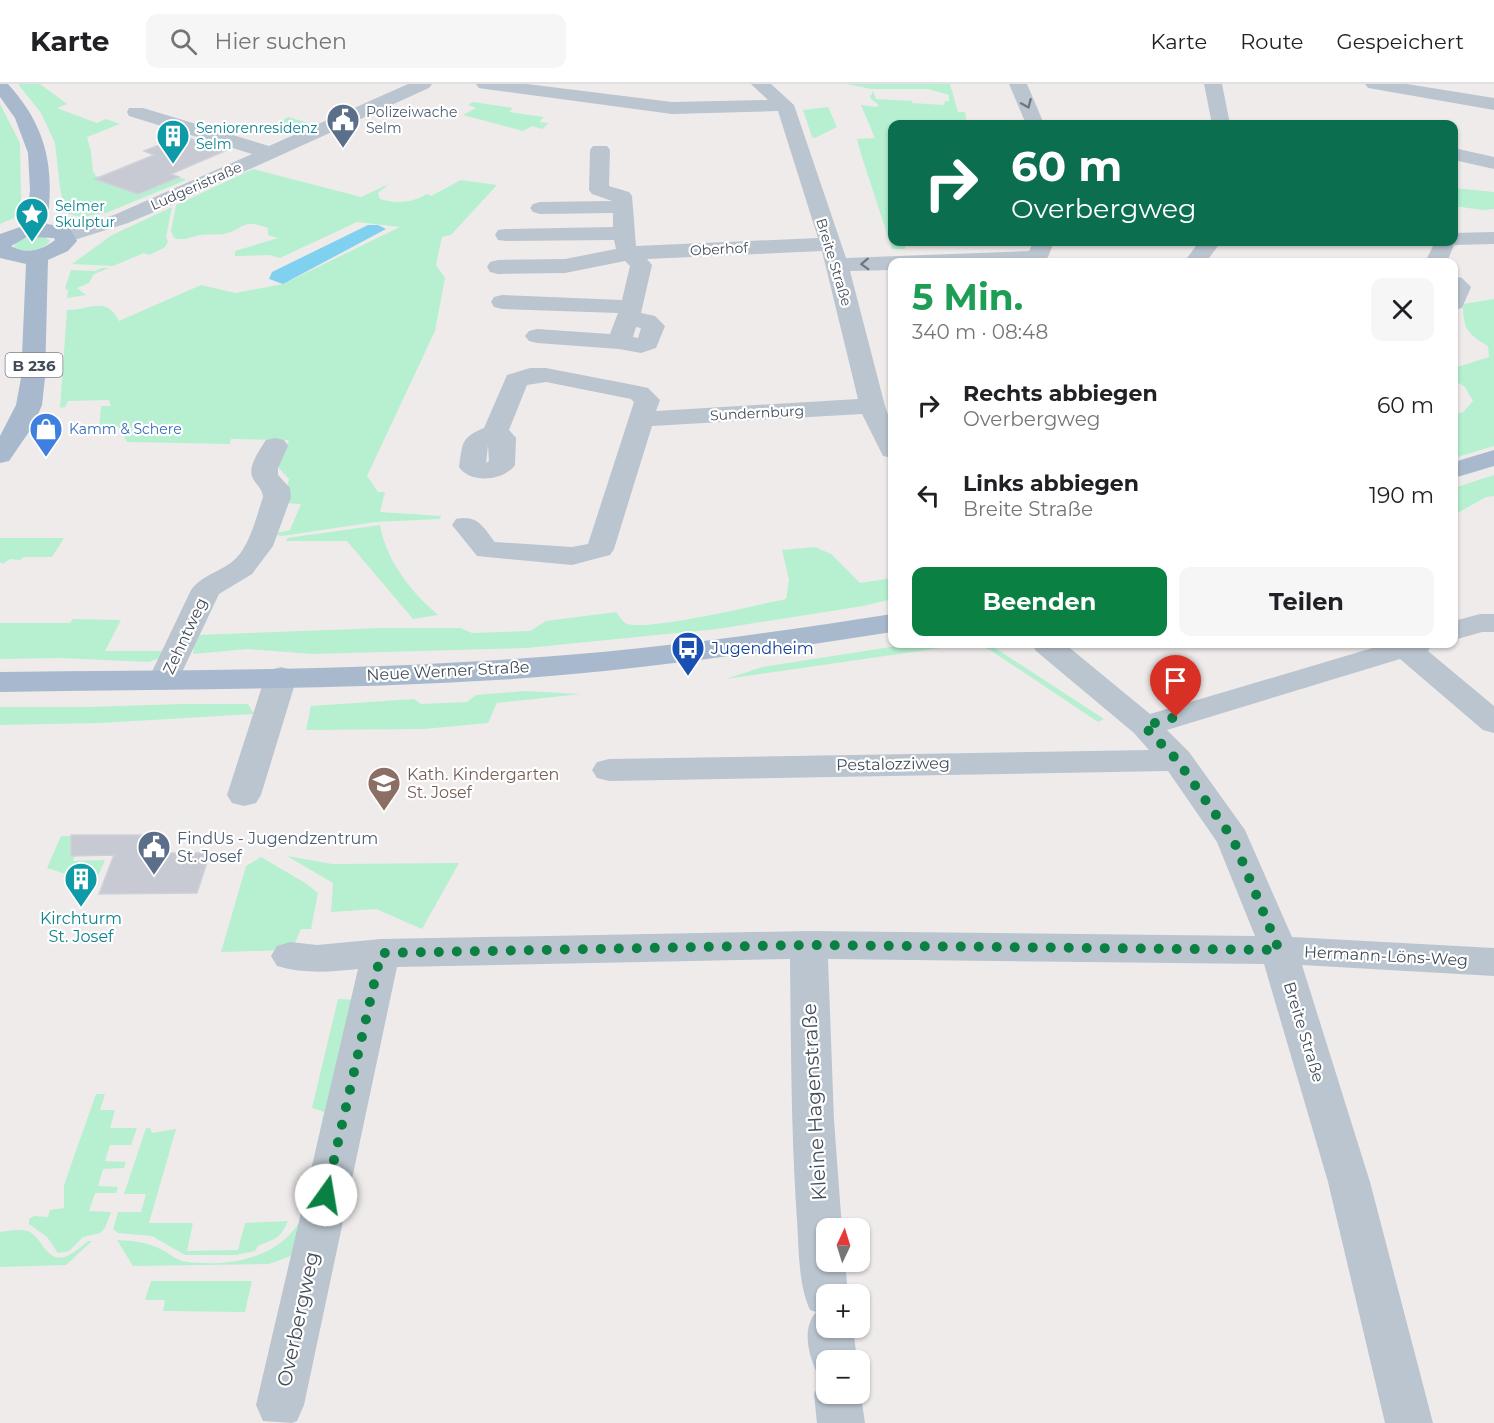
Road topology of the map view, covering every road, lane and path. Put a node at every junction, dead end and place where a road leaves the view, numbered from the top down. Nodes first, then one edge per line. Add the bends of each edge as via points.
1 (423, 84) edge
2 (485, 84) edge
3 (760, 84) edge
4 (1018, 84) edge
5 (1213, 84) edge
6 (1374, 84) edge
7 (0, 86) edge
8 (1494, 104) edge
9 (785, 105) junction
10 (136, 112) dead end
11 (1033, 120) edge
12 (1220, 120) edge
13 (600, 150) dead end
14 (271, 153) junction
15 (1458, 155) edge
16 (1494, 163) edge
17 (599, 199) junction
18 (540, 208) dead end
19 (36, 230) junction
20 (506, 235) dead end
21 (66, 237) junction
22 (1458, 238) edge
23 (1494, 238) edge
24 (829, 244) junction
25 (1041, 246) edge
26 (0, 250) edge
27 (632, 250) junction
28 (37, 256) junction
29 (1013, 258) edge
30 (888, 263) edge
31 (837, 265) junction
32 (498, 267) dead end
33 (502, 302) dead end
34 (631, 313) junction
35 (537, 336) dead end
36 (872, 406) junction
37 (643, 419) junction
38 (495, 433) dead end
39 (888, 442) edge
40 (275, 446) dead end
41 (0, 455) edge
42 (1494, 458) edge
43 (1458, 469) edge
44 (466, 525) dead end
45 (1494, 623) edge
46 (888, 624) edge
47 (1458, 630) edge
48 (1052, 648) edge
49 (1401, 648) edge
50 (1414, 648) edge
51 (282, 677) junction
52 (164, 680) junction
53 (0, 682) edge
54 (1494, 723) edge
55 (1144, 726) junction
56 (1177, 760) junction
57 (609, 770) dead end
58 (244, 795) dead end
59 (808, 945) junction
60 (1279, 950) junction
61 (381, 953) junction
62 (290, 956) dead end
63 (1494, 962) edge
64 (825, 1284) edge
65 (839, 1404) edge
66 (280, 1405) dead end
67 (841, 1423) edge
68 (1409, 1423) edge

1 - 14 street, Ludgeristraße
2 - 9 street via 672,108
3 - 9 street
4 -> 11 street
5 - 12 street
6 - 8 street
7 - 19 main road via 27,123 39,151 41,203
9 - 24 street, Breite Straße
10 - 14 street
13 - 17 street
14 - 21 street, Ludgeristraße via 121,219
15 - 16 street
17 - 18 street
17 - 27 street via 621,207
19 - 21 main road via 55,231
19 - 26 main road via 10,237
20 - 27 street
21 - 28 main road via 57,249
22 - 23 street
24 - 27 street, Oberhof via 662,252 648,258
24 - 31 street, Breite Straße
25 - 29 street via 1037,257
26 - 28 main road via 16,257
27 - 32 street via 565,266
27 - 34 street
28 - 41 main road, B 236 via 29,405
30 -> 31 street
31 - 36 street, Breite Straße
33 - 34 street
34 - 35 street via 653,326 648,343 640,346
36 - 37 street, Sundernburg
36 - 39 street, Breite Straße
37 - 38 street via 647,400 639,393 530,375 516,380
37 - 44 street via 609,518 580,530 572,556 487,550
40 - 52 street, Zehntweg via 265,476 276,488 277,496 252,558 206,590
42 - 43 main road
45 - 47 street
46 - 51 main road, Neue Werner Straße via 780,641 595,662 430,673
48 - 55 street, Breite Straße
49 - 55 street
50 - 54 street
51 - 52 main road, Neue Werner Straße
51 - 58 street
52 - 53 main road, Neue Werner Straße
55 - 56 street, Breite Straße
56 - 57 street, Pestalozziweg
56 - 60 street, Breite Straße via 1233,839
59 - 60 street
59 - 61 street
59 - 64 street, Kleine Hagenstraße
60 - 63 street, Hermann-Löns-Weg
60 - 68 street, Breite Straße via 1349,1182
61 - 62 street via 317,959
61 - 66 street, Overbergweg
65 - 67 street

